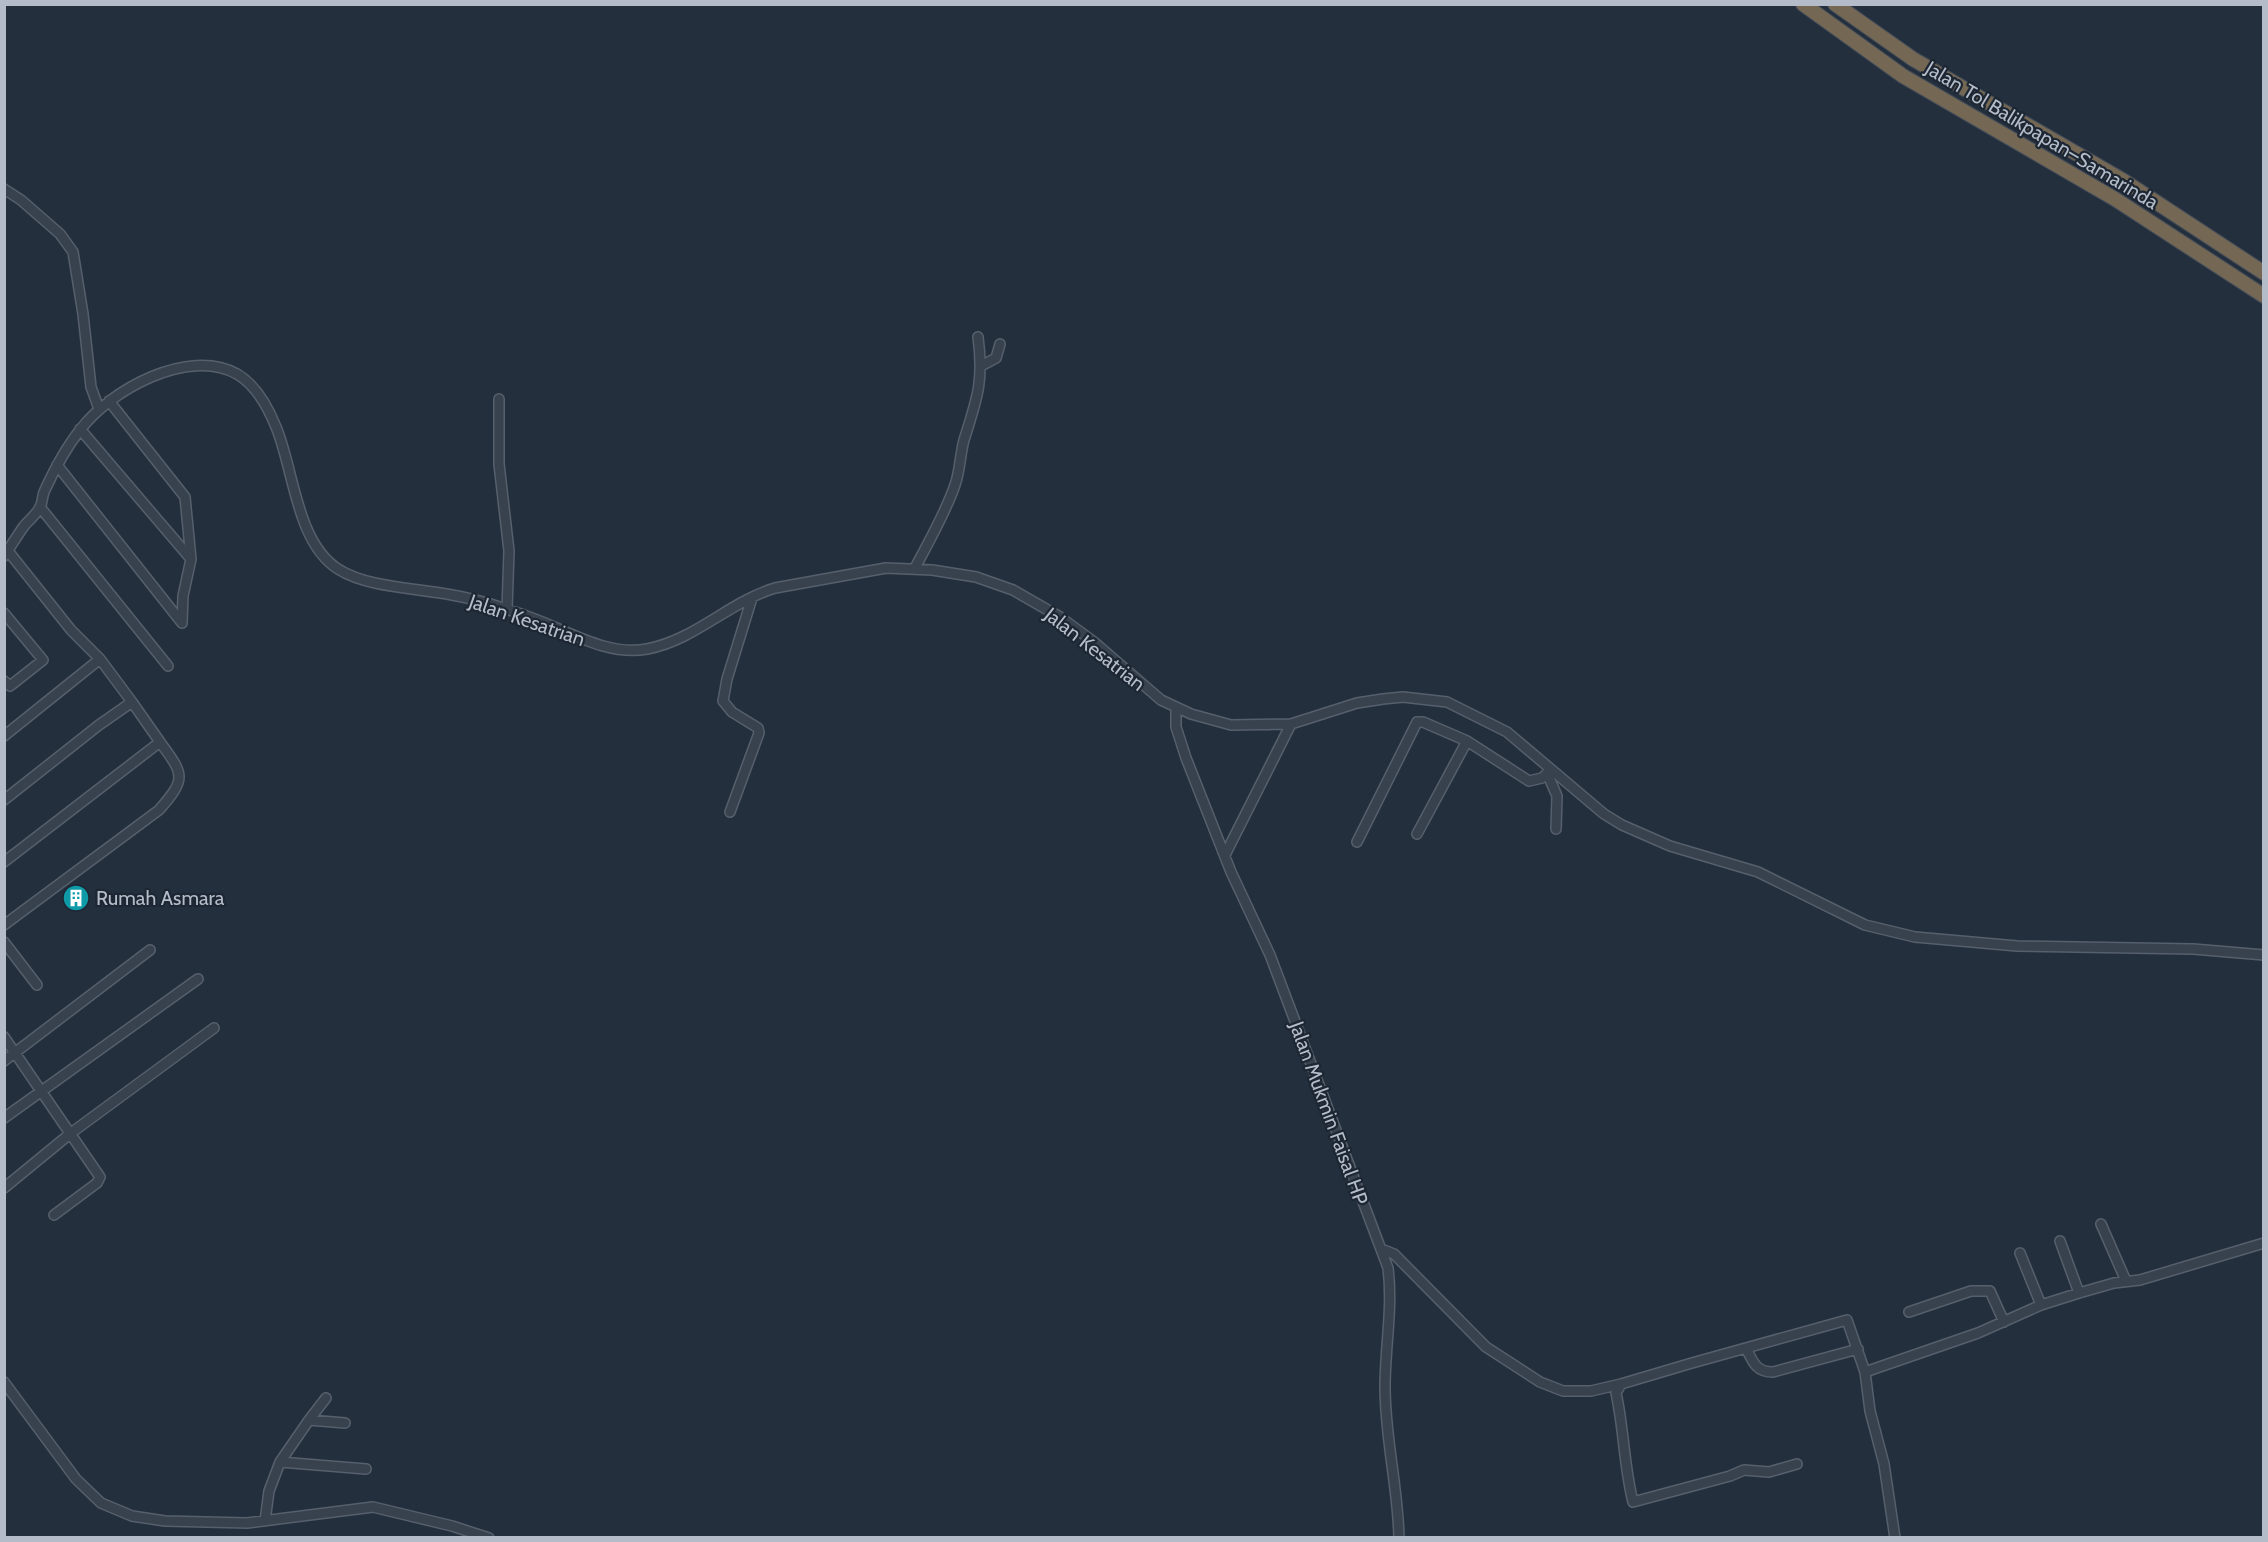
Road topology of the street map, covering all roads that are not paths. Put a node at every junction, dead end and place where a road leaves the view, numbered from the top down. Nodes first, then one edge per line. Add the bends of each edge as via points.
1 (1803, 4) edge
2 (1835, 4) edge
3 (4, 189) edge
4 (2264, 273) edge
5 (2264, 296) edge
6 (978, 337) dead end
7 (1000, 344) dead end
8 (981, 366) junction
9 (500, 399) dead end
10 (109, 401) junction
11 (99, 410) junction
12 (80, 429) junction
13 (57, 465) junction
14 (40, 507) junction
15 (6, 553) edge
16 (191, 559) junction
17 (915, 568) junction
18 (752, 598) junction
19 (507, 609) junction
20 (4, 613) edge
21 (100, 659) junction
22 (168, 666) dead end
23 (4, 681) edge
24 (132, 702) junction
25 (1176, 707) junction
26 (1291, 724) junction
27 (4, 736) edge
28 (1467, 741) junction
29 (160, 742) junction
30 (1549, 772) junction
31 (4, 800) edge
32 (730, 813) dead end
33 (1556, 829) dead end
34 (1417, 834) dead end
35 (1357, 842) dead end
36 (1225, 855) junction
37 (4, 862) edge
38 (4, 926) edge
39 (4, 942) edge
40 (150, 951) dead end
41 (2264, 955) edge
42 (198, 978) dead end
43 (37, 985) dead end
44 (214, 1028) dead end
45 (4, 1037) edge
46 (16, 1053) junction
47 (4, 1061) edge
48 (42, 1090) junction
49 (4, 1118) edge
50 (71, 1133) junction
51 (4, 1188) edge
52 (54, 1215) dead end
53 (2101, 1224) dead end
54 (2060, 1241) dead end
55 (2264, 1243) edge
56 (1381, 1249) junction
57 (2020, 1253) dead end
58 (2126, 1281) junction
59 (2079, 1293) junction
60 (2041, 1305) junction
61 (1909, 1312) dead end
62 (2004, 1322) junction
63 (1746, 1348) junction
64 (1858, 1349) junction
65 (1865, 1372) junction
66 (4, 1382) edge
67 (1621, 1384) junction
68 (326, 1398) dead end
69 (309, 1420) junction
70 (345, 1423) dead end
71 (280, 1462) junction
72 (1797, 1464) dead end
73 (366, 1469) dead end
74 (265, 1521) junction
75 (489, 1538) edge
76 (1399, 1538) edge
77 (1895, 1538) edge

1 - 5 highway, Jalan Tol Balikpapan–Samarinda via 1903,76 2115,199
2 - 4 highway, Jalan Tol Balikpapan–Samarinda via 1905,54 2124,181
3 - 11 street via 60,234 73,252 91,387
6 - 8 street
7 - 8 street via 996,358
8 - 17 street via 980,386 954,486
9 - 19 street via 500,464 509,551
10 - 11 street, Jalan Kesatrian
10 - 16 street via 185,496
10 - 19 street, Jalan Kesatrian via 134,385 183,367 214,367 239,376 265,404 289,464 305,525 327,560 363,580 454,595
11 - 12 street, Jalan Kesatrian
12 - 13 street, Jalan Kesatrian
12 - 16 street
13 - 14 street, Jalan Kesatrian
13 - 16 street via 182,623
14 - 15 street, Jalan Kesatrian
14 - 22 street
15 - 21 street
17 - 18 street, Jalan Kesatrian via 850,573 775,588
17 - 25 street, Jalan Kesatrian via 976,577 1013,590 1060,617 1149,690
18 - 19 street, Jalan Kesatrian via 684,637 644,650 604,646
18 - 32 street via 723,701 732,712 758,728 759,733
20 - 23 street via 43,660 10,686
21 - 24 street
21 - 27 street
24 - 29 street
24 - 31 street
25 - 26 street, Jalan Kesatrian via 1231,725
25 - 36 street, Jalan Mukmin Faisal HP via 1174,719 1179,736
26 - 30 street, Jalan Kesatrian via 1383,699 1447,702 1507,732
26 - 36 street
28 - 30 street via 1529,781
28 - 34 street
28 - 35 street via 1418,722
29 - 37 street
29 - 38 street via 179,770 178,786 172,795 159,810
30 - 33 street via 1557,796
30 - 41 street, Jalan Kesatrian via 1622,825 1670,846 1758,872 1881,930 2017,946 2193,949
36 - 56 street, Jalan Mukmin Faisal HP via 1270,955
39 - 43 street
40 - 46 street
42 - 48 street
44 - 50 street
45 - 46 street
46 - 47 street
46 - 48 street
48 - 49 street
48 - 50 street
50 - 51 street
50 - 52 street via 100,1177
53 - 58 street
54 - 59 street
55 - 58 street
56 - 67 street via 1394,1254 1486,1347 1540,1382 1553,1389 1578,1392
56 - 76 street, Jalan Mukmin Faisal HP via 1390,1287 1385,1385
57 - 60 street
58 - 59 street
59 - 60 street
60 - 62 street
61 - 62 street via 1981,1290 1990,1291
62 - 65 street
63 - 64 street via 1756,1368 1773,1372
63 - 64 street via 1847,1320
63 - 67 street
64 - 65 street
65 - 77 street
66 - 74 street via 76,1479 101,1503 132,1516 165,1521
67 - 72 street via 1616,1394 1634,1502 1744,1470 1768,1472
68 - 69 street
69 - 70 street
69 - 71 street
71 - 73 street
71 - 74 street via 269,1491
74 - 75 street via 374,1507

